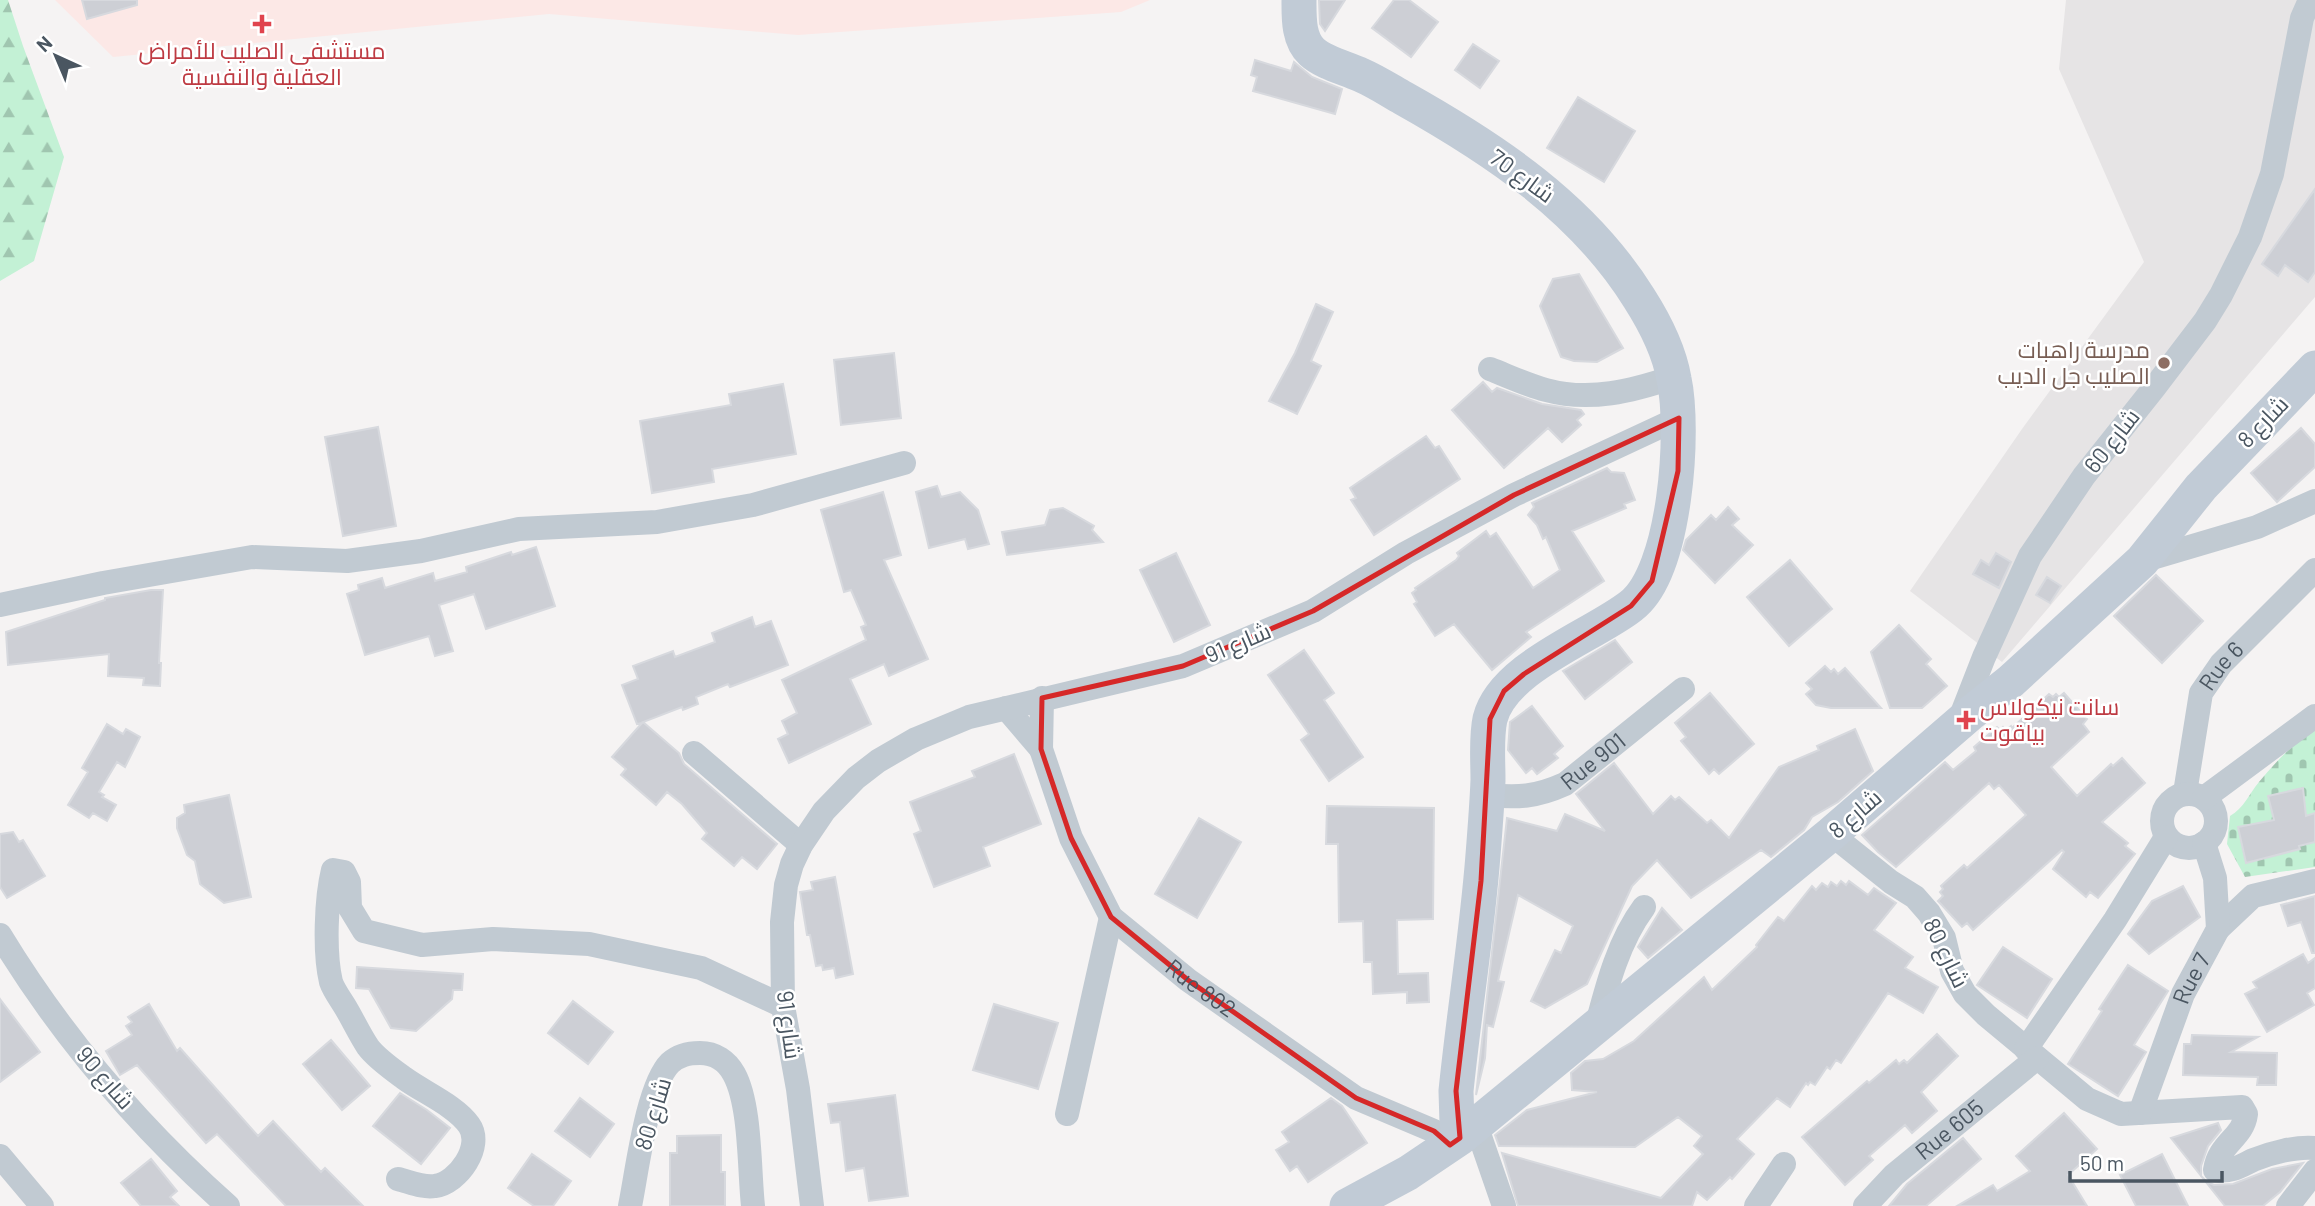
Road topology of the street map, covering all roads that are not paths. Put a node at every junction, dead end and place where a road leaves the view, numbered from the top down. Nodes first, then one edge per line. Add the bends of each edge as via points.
1 (1299, 0) edge
2 (2310, 0) edge
3 (2315, 368) edge
4 (1490, 369) dead end
5 (1674, 377) junction
6 (1679, 418) junction
7 (904, 463) dead end
8 (2315, 501) edge
9 (2142, 561) junction
10 (2315, 570) edge
11 (0, 605) edge
12 (1683, 689) dead end
13 (1042, 698) junction
14 (1006, 708) junction
15 (2315, 716) edge
16 (1958, 725) junction
17 (1041, 749) junction
18 (694, 753) dead end
19 (1488, 795) junction
20 (2195, 796) junction
21 (1831, 834) junction
22 (2166, 837) junction
23 (2204, 843) junction
24 (801, 845) junction
25 (2215, 878) junction
26 (2315, 881) edge
27 (2253, 896) junction
28 (1644, 907) dead end
29 (1111, 917) junction
30 (2218, 929) junction
31 (0, 935) edge
32 (783, 1006) junction
33 (1596, 1029) junction
34 (2031, 1054) junction
35 (2140, 1113) junction
36 (1067, 1114) dead end
37 (1462, 1136) junction
38 (2315, 1148) edge
39 (0, 1156) edge
40 (1784, 1164) dead end
41 (2315, 1171) edge
42 (398, 1179) dead end
43 (1361, 1202) edge
44 (42, 1206) edge
45 (228, 1206) edge
46 (630, 1206) edge
47 (753, 1206) edge
48 (812, 1206) edge
49 (1504, 1206) edge
50 (1756, 1206) edge
51 (1865, 1206) edge
52 (2288, 1206) edge

1 - 5 street, شارع 70 via 1299,23 1312,51 1414,104 1530,179 1578,220 1607,251 1644,306 1662,338
2 - 16 street, شارع 60 via 2302,18 2272,173 2250,237 2205,321 2084,476 2030,556 1983,657
3 - 9 street, شارع 8 via 2202,486
4 - 5 street via 1548,391 1599,396
5 - 6 street, شارع 70
6 - 13 street, شارع 91 via 1514,495 1406,553 1313,611 1183,666
6 - 19 street, شارع 70 via 1678,471 1652,581 1631,606 1552,654 1504,691 1490,719
7 - 11 street via 753,505 657,522 519,529 421,551 347,561 252,557
8 - 9 street via 2257,527
9 - 16 street, شارع 8
10 - 20 street, Rue 6 via 2221,664 2201,693
12 - 19 street, Rue 901 via 1565,784 1544,794 1518,798
13 - 14 street, شارع 91
13 - 17 street, Rue 802
14 - 17 street, Rue 802
14 - 24 street, شارع 91 via 969,717 878,761 824,811
15 - 20 street
16 - 21 street, شارع 8
17 - 29 street, Rue 802 via 1071,838
18 - 24 street
19 - 37 street, شارع 70 via 1456,1091
20 - 22 street via 2172,799 2163,810 2161,824
20 - 23 street via 2216,815 2216,826
21 - 33 street, شارع 8
21 - 34 street, شارع 80 via 1915,897 1944,938 1952,971 1965,994
22 - 23 street via 2178,846
22 - 34 street, Rue 605
23 - 25 street, Rue 7
24 - 32 street, شارع 91 via 786,885
25 - 27 street
25 - 30 street, Rue 7
26 - 27 street
27 - 30 street
28 - 33 street via 1624,940
29 - 36 street
29 - 37 street, Rue 802 via 1188,980 1356,1098 1434,1130
30 - 35 street, Rue 7 via 2183,993
31 - 45 street, شارع 90 via 62,1029 187,1170
32 - 42 street via 701,968 589,944 493,939 422,945 364,931 350,908 344,872 333,870 328,900 332,984 369,1049 457,1113 473,1133 474,1144 450,1180 424,1186
32 - 48 street, شارع 91
33 - 37 street, شارع 8
34 - 35 street, شارع 80 via 2087,1099 2121,1114
34 - 51 street, Rue 605
35 - 38 street, شارع 80 via 2242,1107 2245,1124 2217,1158 2215,1170 2239,1169 2254,1160
37 - 43 street, شارع 8
37 - 49 street
39 - 44 street
40 - 50 street
41 - 52 street
46 - 47 street, شارع 80 via 655,1088 679,1056 707,1053 721,1058 734,1074 744,1107

